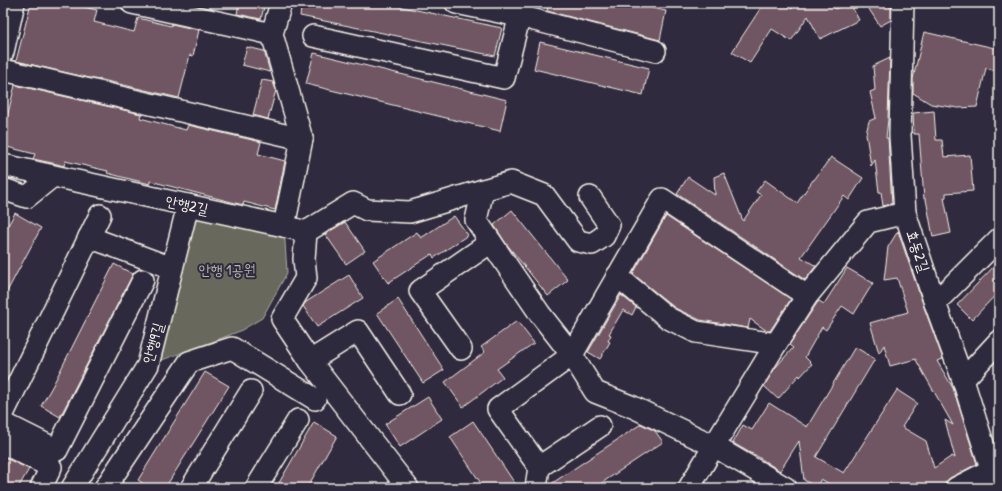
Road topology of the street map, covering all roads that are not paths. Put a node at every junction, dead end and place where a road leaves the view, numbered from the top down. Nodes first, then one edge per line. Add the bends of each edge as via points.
1 (14, 3) edge
2 (132, 3) edge
3 (281, 3) edge
4 (456, 3) edge
5 (903, 3) edge
6 (521, 10) edge
7 (272, 34) junction
8 (313, 36) dead end
9 (655, 51) dead end
10 (3, 52) edge
11 (3, 70) edge
12 (302, 139) junction
13 (3, 165) edge
14 (53, 176) junction
15 (3, 189) edge
16 (483, 190) junction
17 (590, 197) dead end
18 (188, 205) junction
19 (905, 213) junction
20 (100, 215) dead end
21 (284, 226) junction
22 (306, 232) junction
23 (89, 237) junction
24 (999, 239) edge
25 (491, 242) junction
26 (172, 268) junction
27 (617, 276) junction
28 (143, 280) dead end
29 (808, 296) junction
30 (935, 304) junction
31 (999, 341) edge
32 (776, 344) junction
33 (461, 349) dead end
34 (572, 355) junction
35 (310, 360) junction
36 (963, 380) junction
37 (251, 391) dead end
38 (400, 394) dead end
39 (315, 399) dead end
40 (3, 414) edge
41 (298, 420) dead end
42 (3, 423) edge
43 (600, 426) dead end
44 (3, 443) edge
45 (714, 446) junction
46 (539, 467) junction
47 (994, 479) edge
48 (758, 480) edge
49 (111, 486) edge
50 (41, 488) edge
51 (72, 488) edge
52 (191, 488) edge
53 (256, 488) edge
54 (408, 488) edge
55 (536, 488) edge
56 (689, 488) edge
57 (786, 488) edge
58 (956, 488) edge

1 - 10 street
2 - 7 street
3 - 7 street
4 - 6 street
5 - 19 street, 효동2길 via 900,135
6 - 8 street via 504,78
6 - 9 street
7 - 12 street
11 - 12 street
12 - 21 street
13 - 14 street, 안행2길
14 - 15 street via 27,197
14 - 18 street, 안행2길
16 - 17 street via 511,182 544,196 578,241 592,244 604,236 609,225
16 - 22 street via 410,212 367,210 353,202
16 - 25 street via 476,220
18 - 21 street, 안행2길
18 - 26 street, 안행9길
19 - 29 street via 868,222
19 - 30 street, 효동2길
20 - 23 street
21 - 22 street, 안행2길
22 - 35 street via 306,278 282,319
23 - 26 street
23 - 40 street
24 - 30 street
25 - 33 street via 420,290
25 - 34 street via 540,314
26 - 51 street, 안행9길 via 148,365
27 - 29 street via 662,199
27 - 32 street via 668,318 696,332
27 - 34 street
28 - 42 street via 57,450
29 - 32 street
30 - 36 street, 효동2길
31 - 36 street
32 - 45 street
34 - 45 street via 595,392 633,407
34 - 46 street via 498,409
35 - 38 street via 358,331
35 - 54 street
36 - 47 street, 효동2길
37 - 52 street
39 - 49 street via 232,348 188,362
41 - 53 street
43 - 46 street
44 - 50 street via 51,467
45 - 48 street
45 - 56 street
46 - 55 street
47 - 58 street
48 - 57 street

